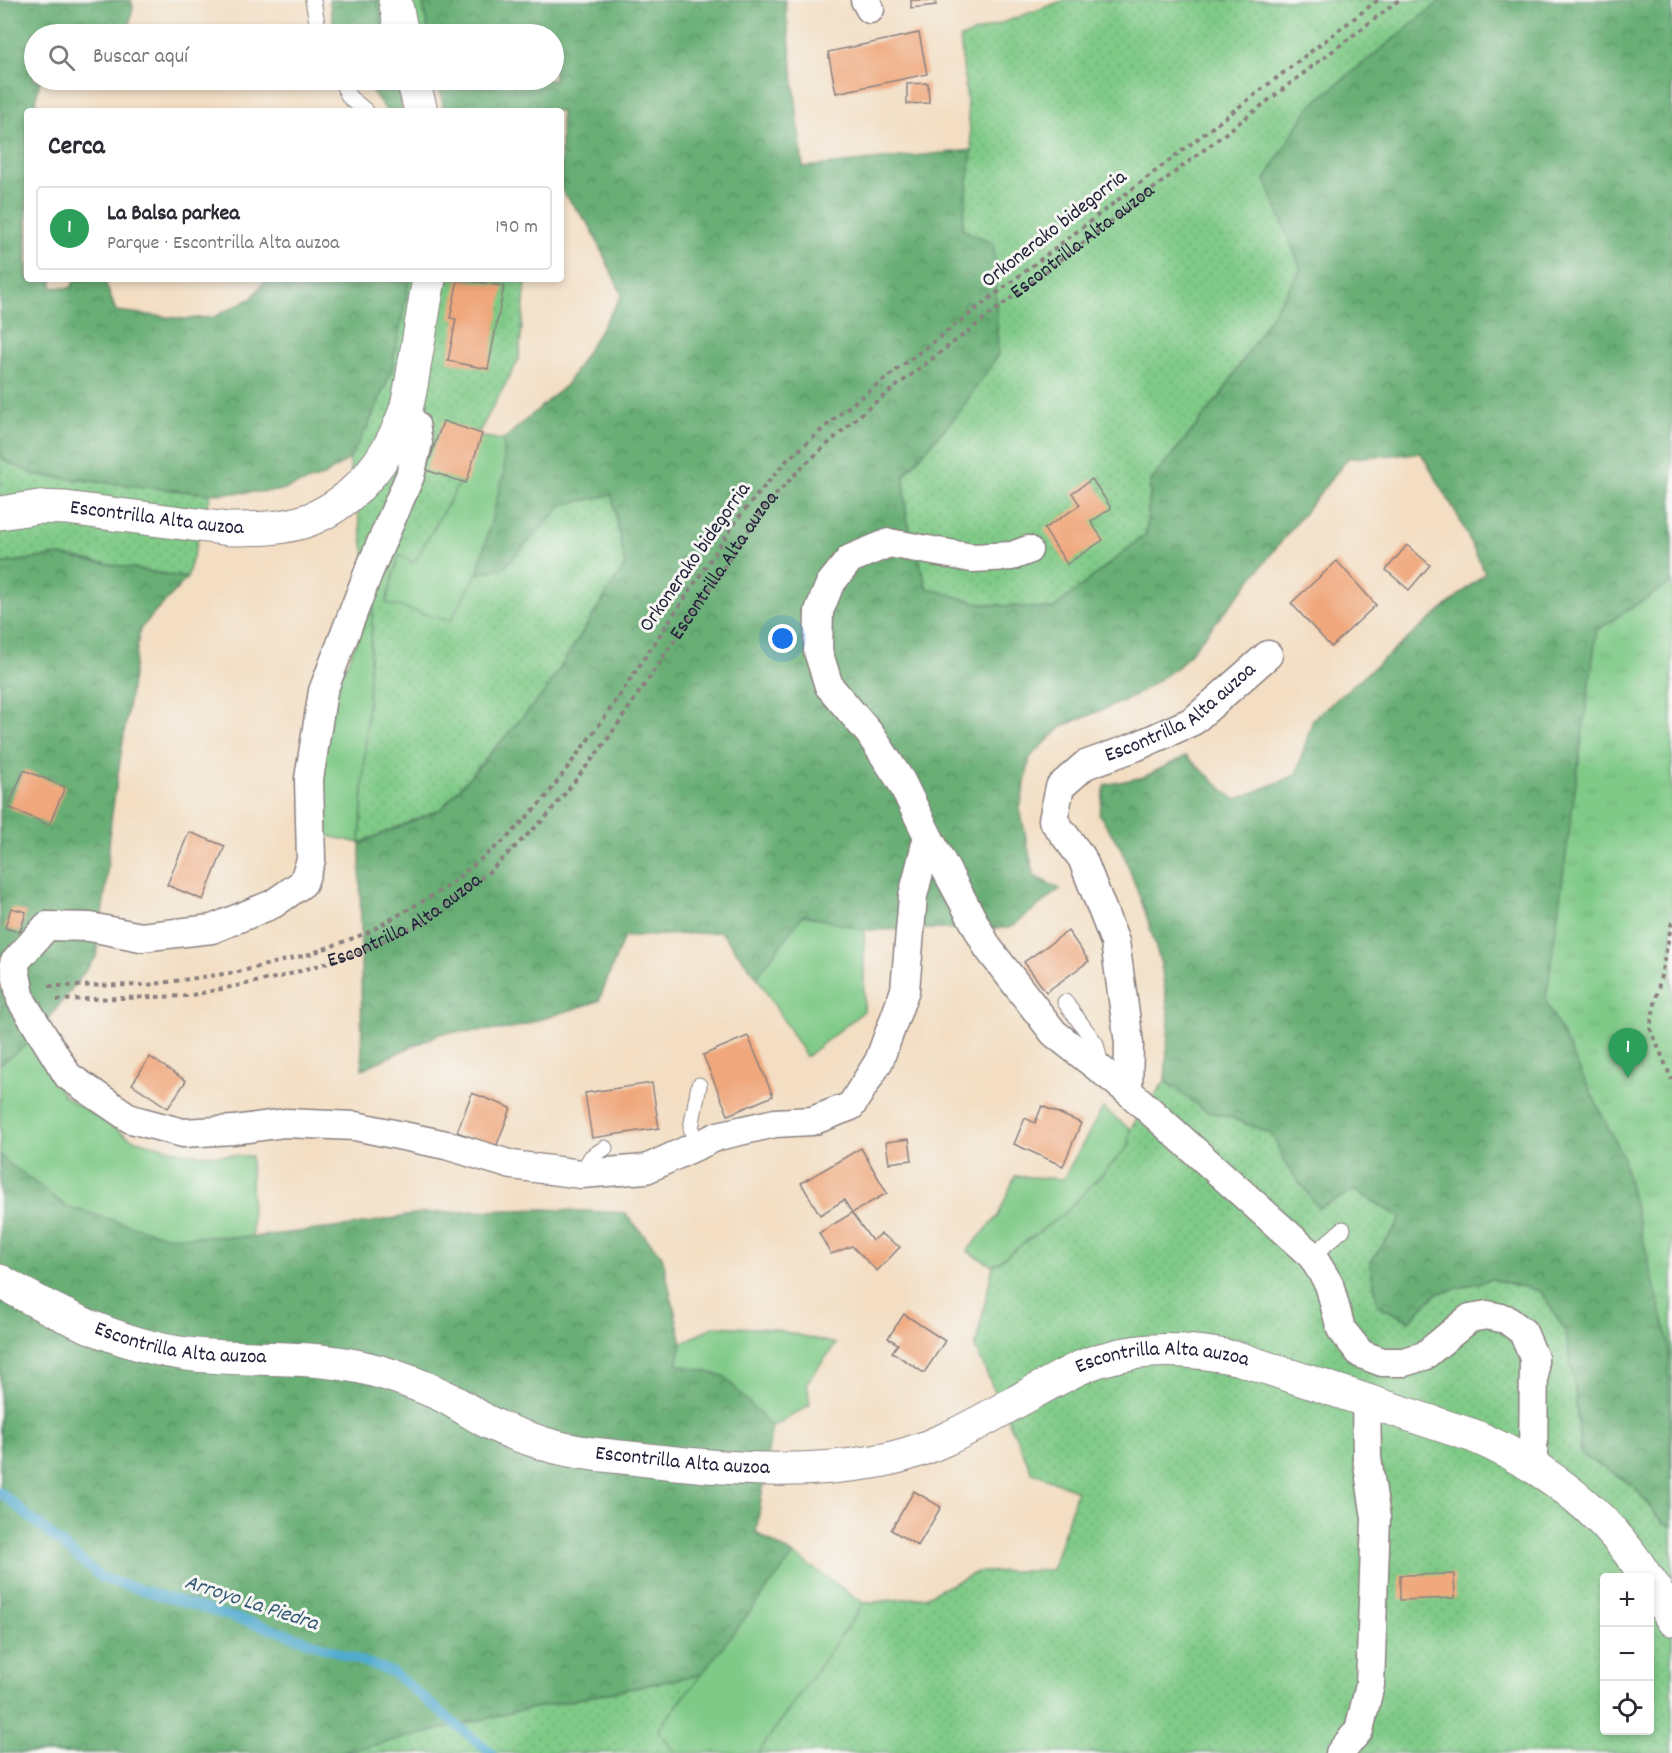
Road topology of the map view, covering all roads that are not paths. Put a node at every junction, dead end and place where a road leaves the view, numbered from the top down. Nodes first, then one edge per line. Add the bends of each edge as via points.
1 (313, 0) edge
2 (395, 0) edge
3 (317, 24) edge
4 (400, 24) edge
5 (345, 90) edge
6 (416, 90) edge
7 (362, 108) edge
8 (420, 108) edge
9 (428, 282) edge
10 (404, 414) junction
11 (0, 513) edge
12 (1028, 550) dead end
13 (1268, 655) dead end
14 (928, 836) junction
15 (1065, 1002) dead end
16 (1102, 1071) junction
17 (699, 1085) dead end
18 (1128, 1091) junction
19 (696, 1146) junction
20 (605, 1148) dead end
21 (581, 1174) junction
22 (1343, 1229) dead end
23 (1312, 1256) junction
24 (0, 1281) edge
25 (1366, 1400) junction
26 (1533, 1464) junction
27 (1644, 1573) edge
28 (1654, 1589) edge
29 (1672, 1619) edge
30 (1340, 1753) edge

1 - 3 lane
2 - 4 street
5 - 7 lane
6 - 8 street
9 - 10 street, Escontrilla Alta auzoa
10 - 11 street, Escontrilla Alta auzoa via 390,446 371,474 351,493 328,511 281,527 229,529 66,508 39,507
10 - 21 street via 415,424 418,443 410,476 323,691 309,779 311,860 303,883 273,904 212,929 141,937 90,927 47,926 14,963 21,993 68,1076 131,1119 183,1133 285,1123 355,1126 446,1145 512,1165
12 - 14 street via 1012,556 972,558 889,543 850,559 830,584 819,611 818,651 829,686 870,734
13 - 18 street, Escontrilla Alta auzoa via 1193,721 1085,765 1059,787 1053,820 1082,858 1115,942 1129,1043
14 - 16 street via 988,948 1054,1033
14 - 19 street via 913,896 904,990 879,1061 850,1106 812,1121 775,1123 718,1136
15 - 16 lane via 1096,1044
16 - 18 street
17 - 19 lane via 691,1128
18 - 23 street
19 - 21 street via 646,1169
20 - 21 lane via 591,1157
22 - 23 lane
23 - 26 street via 1329,1284 1341,1329 1362,1354 1382,1362 1404,1362 1424,1356 1470,1318 1487,1315 1506,1319 1523,1332 1534,1358
24 - 25 street, Escontrilla Alta auzoa via 76,1322 131,1341 183,1354 350,1365 439,1394 491,1424 540,1443 576,1452 690,1465 776,1470 829,1468 910,1455 1071,1372 1103,1359 1141,1352 1177,1349 1228,1356
25 - 26 street, Escontrilla Alta auzoa via 1474,1436
25 - 30 street via 1367,1458 1376,1518 1370,1685 1359,1730
26 - 27 street, Escontrilla Alta auzoa via 1614,1533
28 - 29 street, Escontrilla Alta auzoa

